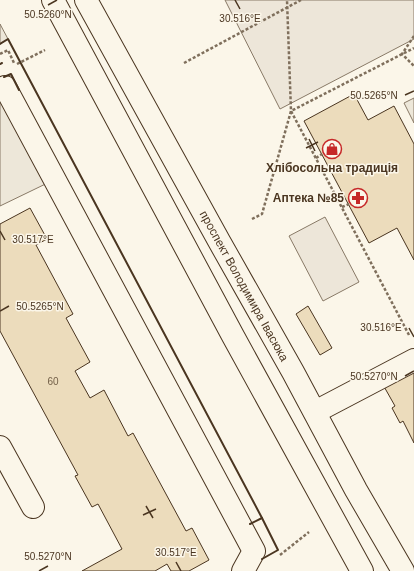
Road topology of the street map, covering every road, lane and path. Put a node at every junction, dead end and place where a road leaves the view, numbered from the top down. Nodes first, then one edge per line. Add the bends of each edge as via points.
1 (53, 0) edge
2 (86, 0) edge
3 (287, 0) edge
4 (301, 0) edge
5 (287, 7) junction
6 (414, 36) edge
7 (414, 48) edge
8 (44, 50) dead end
9 (0, 54) edge
10 (402, 54) junction
11 (184, 63) dead end
12 (15, 65) junction
13 (414, 66) edge
14 (8, 77) joint
15 (291, 111) junction
16 (322, 154) dead end
17 (316, 158) junction
18 (349, 204) dead end
19 (342, 207) junction
20 (252, 218) dead end
21 (413, 350) edge
22 (315, 412) junction
23 (0, 447) edge
24 (33, 507) dead end
25 (309, 532) dead end
26 (279, 556) dead end
27 (243, 571) edge
28 (362, 571) edge
29 (403, 571) edge

1 - 28 street
2 - 22 street, проспект Володимира Івасюка
3 - 5 path
4 - 5 path
5 - 11 path
5 - 15 path
6 - 10 path
7 - 10 path
8 - 12 path
9 - 12 path via 8,50
10 - 13 path
10 - 15 path
12 - 14 path
14 - 27 street via 254,551
15 - 17 path
15 - 20 path via 262,214
16 - 17 path
17 - 19 path
18 - 19 path
19 - 21 path
21 - 22 street
22 - 29 street, проспект Володимира Івасюка
23 - 24 street
25 - 26 path

